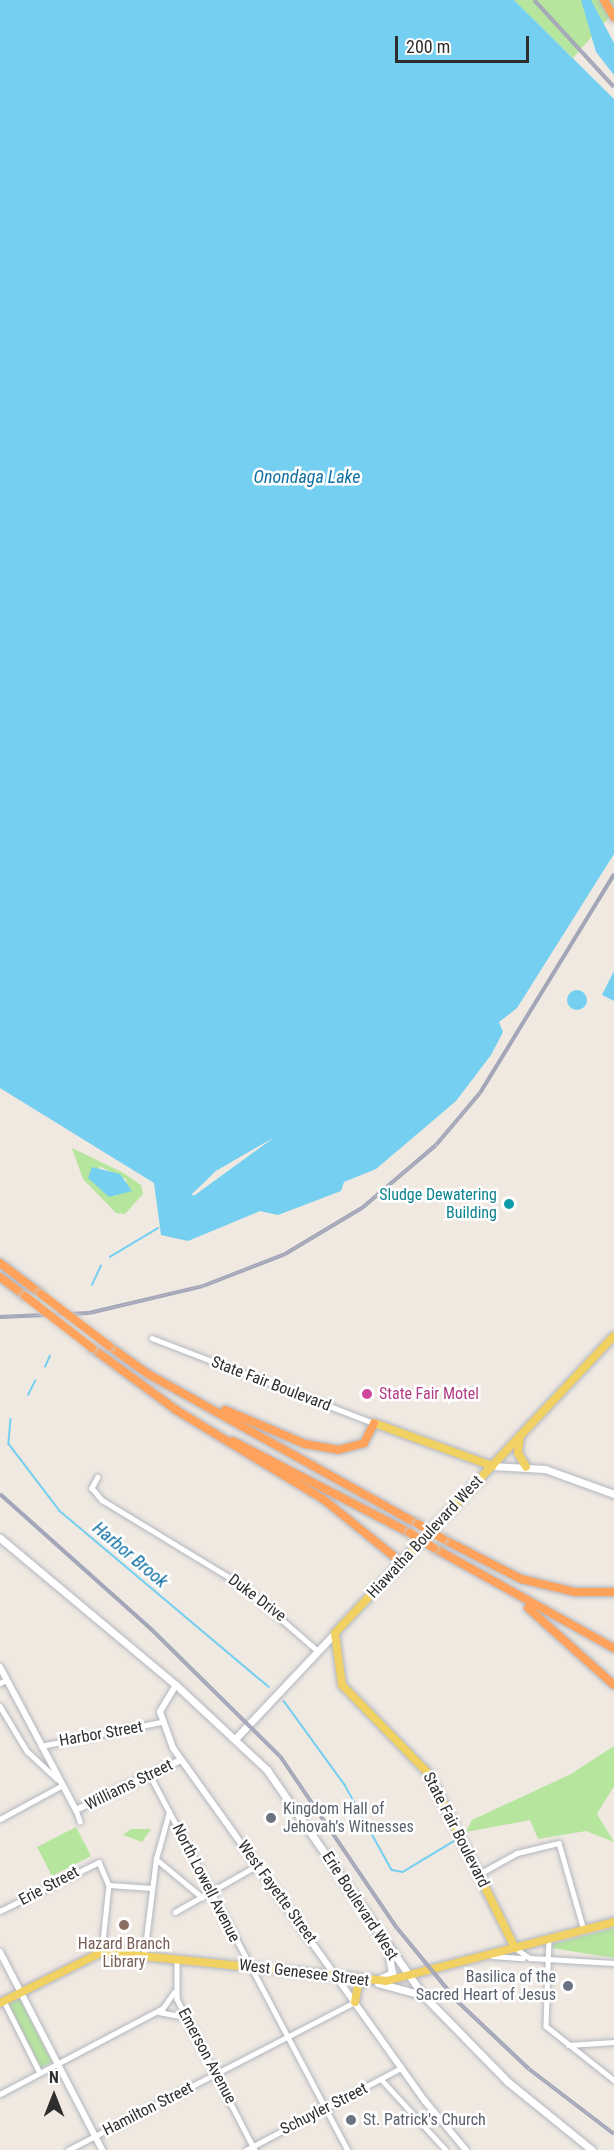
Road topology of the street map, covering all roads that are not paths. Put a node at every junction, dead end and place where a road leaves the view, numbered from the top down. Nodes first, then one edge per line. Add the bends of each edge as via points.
1 (604, 0) edge
2 (614, 17) edge
3 (0, 1263) edge
4 (0, 1277) edge
5 (614, 1336) edge
6 (152, 1338) dead end
7 (180, 1392) junction
8 (374, 1423) junction
9 (201, 1425) junction
10 (521, 1435) junction
11 (492, 1466) junction
12 (526, 1467) junction
13 (98, 1477) dead end
14 (614, 1494) edge
15 (0, 1538) edge
16 (402, 1563) junction
17 (506, 1590) junction
18 (614, 1591) edge
19 (335, 1633) junction
20 (614, 1648) edge
21 (318, 1652) junction
22 (0, 1667) edge
23 (3, 1682) edge
24 (176, 1684) junction
25 (614, 1685) edge
26 (0, 1706) edge
27 (161, 1722) junction
28 (236, 1738) junction
29 (40, 1746) junction
30 (181, 1760) junction
31 (150, 1775) junction
32 (57, 1779) junction
33 (61, 1786) junction
34 (76, 1810) junction
35 (169, 1812) junction
36 (0, 1819) edge
37 (80, 1821) dead end
38 (156, 1859) junction
39 (258, 1865) junction
40 (479, 1874) junction
41 (109, 1885) junction
42 (151, 1888) junction
43 (211, 1891) junction
44 (202, 1897) junction
45 (0, 1911) edge
46 (175, 1911) dead end
47 (614, 1922) edge
48 (584, 1930) junction
49 (549, 1939) junction
50 (515, 1948) junction
51 (387, 1950) junction
52 (0, 1952) edge
53 (102, 1952) junction
54 (144, 1955) junction
55 (487, 1956) junction
56 (530, 1958) junction
57 (177, 1959) junction
58 (547, 1959) junction
59 (614, 1963) edge
60 (250, 1966) junction
61 (338, 1977) junction
62 (407, 1977) junction
63 (370, 1981) junction
64 (175, 1988) junction
65 (21, 1992) junction
66 (423, 1995) junction
67 (2, 2002) edge
68 (355, 2002) junction
69 (156, 2012) junction
70 (187, 2018) junction
71 (288, 2036) junction
72 (614, 2042) edge
73 (568, 2045) junction
74 (58, 2064) junction
75 (401, 2068) junction
76 (40, 2073) junction
77 (216, 2074) junction
78 (381, 2079) junction
79 (614, 2080) edge
80 (0, 2094) edge
81 (326, 2108) junction
82 (95, 2136) junction
83 (254, 2148) edge
84 (68, 2150) edge
85 (102, 2150) edge
86 (246, 2150) edge
87 (348, 2150) edge
88 (446, 2150) edge
89 (464, 2150) edge
90 (592, 2150) edge

1 - 2 highway
3 - 7 highway, bridge via 109,1346
4 - 9 highway, bridge
5 - 10 main road, Hiawatha Boulevard West
6 - 8 street, State Fair Boulevard
7 - 8 highway via 322,1448 357,1447
7 - 18 highway, bridge via 521,1579 598,1592
8 - 11 main road, State Fair Boulevard
9 - 16 highway via 323,1499
9 - 17 highway, bridge via 410,1533
10 - 11 main road, Hiawatha Boulevard West
10 - 12 main road via 518,1453
11 - 12 main road
11 - 16 main road, Hiawatha Boulevard West
12 - 14 main road
13 - 21 street, Duke Drive via 93,1492 268,1605
15 - 24 main road, Erie Boulevard West
16 - 19 main road, Hiawatha Boulevard West
17 - 20 highway
17 - 25 highway
19 - 21 main road, Hiawatha Boulevard West
19 - 40 main road, State Fair Boulevard via 342,1685 424,1767
21 - 28 main road, Hiawatha Boulevard West
22 - 23 street
23 - 29 street
24 - 27 street via 161,1703
24 - 28 main road, Erie Boulevard West
26 - 32 street via 31,1757
27 - 29 street, Harbor Street
27 - 30 street, West Fayette Street
28 - 51 main road, Erie Boulevard West via 287,1795
29 - 32 street
30 - 31 street, Williams Street
30 - 39 street, West Fayette Street
31 - 34 street, Williams Street
31 - 35 street, North Lowell Avenue
32 - 33 street
33 - 34 street
33 - 36 street
34 - 37 street
35 - 38 street
35 - 43 street, North Lowell Avenue
38 - 42 street
38 - 44 street
39 - 43 street
39 - 61 street, West Fayette Street
40 - 48 street via 517,1853 559,1843
40 - 50 main road, State Fair Boulevard
41 - 42 street
41 - 45 street, Erie Street via 99,1862
41 - 53 street
42 - 54 street
43 - 44 street
43 - 60 street, North Lowell Avenue
44 - 46 street
47 - 48 main road, West Genesee Street
48 - 49 main road, West Genesee Street
49 - 50 main road, West Genesee Street
49 - 58 street
50 - 55 main road, West Genesee Street
50 - 56 street
51 - 62 main road, Erie Boulevard West
51 - 63 main road via 392,1973
52 - 65 street
53 - 54 main road, West Genesee Street
53 - 65 main road
54 - 57 main road, West Genesee Street
55 - 56 street
55 - 62 main road, West Genesee Street
56 - 58 street
57 - 60 main road, West Genesee Street
57 - 64 street, Emerson Avenue
58 - 59 street
58 - 73 street via 543,2020
60 - 61 main road, West Genesee Street
60 - 71 street, North Lowell Avenue
61 - 63 main road, West Genesee Street
61 - 68 street, West Fayette Street
62 - 63 main road, West Genesee Street
62 - 66 main road, Erie Boulevard West
63 - 66 main road
63 - 68 main road via 358,1984
64 - 69 street via 170,2002
64 - 70 street, Emerson Avenue
65 - 67 main road
65 - 74 street
66 - 90 main road, Erie Boulevard West via 508,2082
67 - 76 street
68 - 71 street, Hamilton Street
68 - 75 street, West Fayette Street
69 - 70 street
69 - 74 street
70 - 77 street, Emerson Avenue
71 - 77 street, Hamilton Street
71 - 81 street, North Lowell Avenue
72 - 73 street
73 - 79 street
74 - 76 street
74 - 82 street
75 - 78 street, Schuyler Street
75 - 89 street, West Fayette Street
76 - 80 street
77 - 82 street, Hamilton Street
77 - 83 street, Emerson Avenue
78 - 81 street, Schuyler Street
78 - 88 street
81 - 83 street, Schuyler Street
81 - 87 street, North Lowell Avenue
82 - 84 street, Hamilton Street
82 - 85 street
83 - 86 street, Schuyler Street

